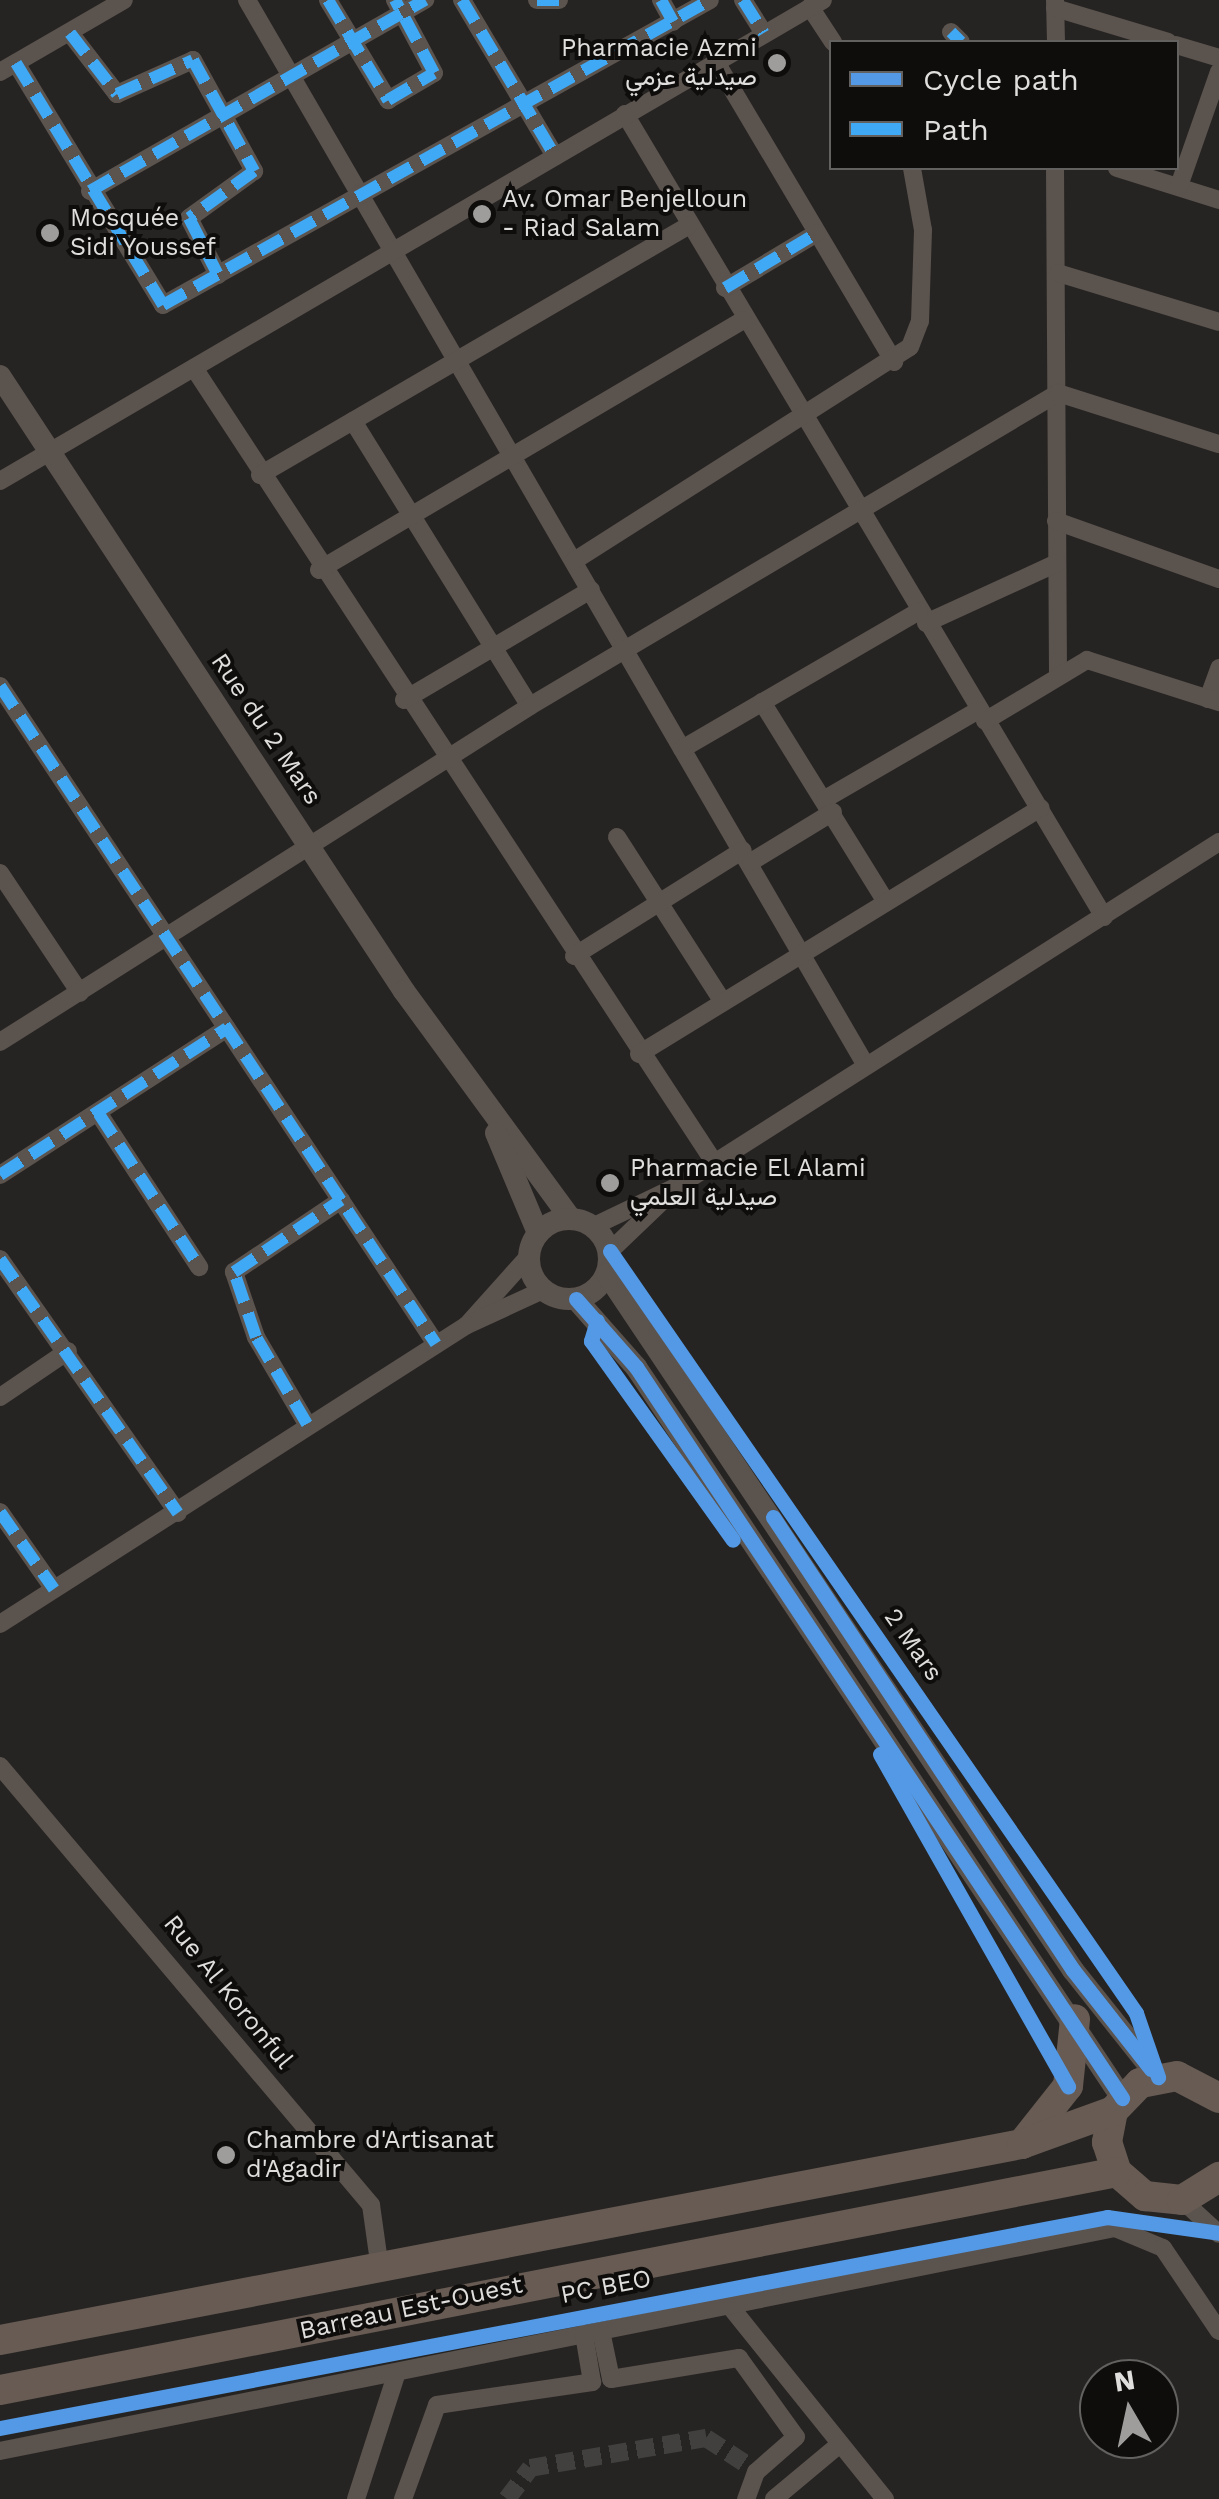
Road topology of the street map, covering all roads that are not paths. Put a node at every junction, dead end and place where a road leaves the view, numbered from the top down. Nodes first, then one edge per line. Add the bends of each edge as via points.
1 (124, 0) edge
2 (247, 0) edge
3 (328, 0) edge
4 (425, 0) edge
5 (462, 0) edge
6 (537, 0) edge
7 (558, 0) edge
8 (661, 0) edge
9 (710, 0) edge
10 (743, 0) edge
11 (816, 4) edge
12 (1054, 4) edge
13 (399, 6) edge
14 (673, 22) junction
15 (70, 32) junction
16 (764, 33) junction
17 (832, 40) edge
18 (1056, 40) edge
19 (1162, 40) edge
20 (350, 43) junction
21 (1179, 46) edge
22 (1219, 58) edge
23 (716, 62) junction
24 (8, 68) edge
25 (1219, 72) edge
26 (290, 78) junction
27 (526, 104) junction
28 (225, 114) junction
29 (626, 114) junction
30 (555, 156) junction
31 (913, 170) edge
32 (1055, 170) edge
33 (1123, 170) edge
34 (1179, 186) junction
35 (90, 191) junction
36 (362, 196) junction
37 (1219, 200) edge
38 (689, 224) junction
39 (817, 233) junction
40 (388, 254) junction
41 (1058, 274) junction
42 (218, 275) junction
43 (725, 288) junction
44 (743, 320) junction
45 (1219, 322) edge
46 (453, 360) junction
47 (894, 362) junction
48 (194, 368) junction
49 (0, 376) edge
50 (1058, 393) junction
51 (800, 420) junction
52 (353, 421) junction
53 (1219, 444) edge
54 (50, 451) junction
55 (512, 454) junction
56 (260, 475) junction
57 (0, 480) edge
58 (857, 509) junction
59 (410, 514) junction
60 (1056, 521) junction
61 (574, 561) junction
62 (1056, 563) junction
63 (319, 570) junction
64 (1219, 579) edge
65 (591, 590) junction
66 (923, 617) junction
67 (492, 649) junction
68 (623, 651) junction
69 (1219, 668) edge
70 (1058, 672) junction
71 (0, 686) edge
72 (404, 700) junction
73 (1214, 701) edge
74 (762, 702) junction
75 (530, 706) junction
76 (981, 716) junction
77 (682, 749) junction
78 (447, 757) junction
79 (829, 806) junction
80 (1041, 808) junction
81 (617, 837) dead end
82 (1219, 842) edge
83 (311, 848) junction
84 (747, 856) junction
85 (0, 873) edge
86 (658, 900) junction
87 (885, 900) junction
88 (1104, 917) junction
89 (169, 938) junction
90 (801, 952) junction
91 (574, 956) junction
92 (80, 994) junction
93 (724, 1002) junction
94 (227, 1028) junction
95 (0, 1042) edge
96 (639, 1054) junction
97 (865, 1064) junction
98 (488, 1111) junction
99 (99, 1114) junction
100 (714, 1162) junction
101 (0, 1175) edge
102 (678, 1186) junction
103 (341, 1200) junction
104 (570, 1218) junction
105 (594, 1226) junction
106 (538, 1232) junction
107 (528, 1257) junction
108 (0, 1259) edge
109 (608, 1262) junction
110 (199, 1267) dead end
111 (543, 1290) junction
112 (576, 1299) junction
113 (467, 1325) junction
114 (436, 1344) junction
115 (68, 1351) junction
116 (0, 1397) edge
117 (307, 1424) junction
118 (0, 1512) edge
119 (178, 1513) junction
120 (54, 1589) junction
121 (0, 1624) edge
122 (0, 1766) edge
123 (1074, 2019) junction
124 (1158, 2076) junction
125 (1219, 2098) edge
126 (1118, 2105) junction
127 (1022, 2144) junction
128 (1117, 2172) junction
129 (1219, 2177) edge
130 (1182, 2200) junction
131 (1219, 2234) edge
132 (380, 2269) junction
133 (729, 2305) junction
134 (1219, 2331) edge
135 (593, 2332) junction
136 (0, 2340) edge
137 (397, 2372) junction
138 (601, 2381) junction
139 (0, 2390) edge
140 (840, 2444) junction
141 (0, 2450) edge
142 (356, 2499) edge
143 (404, 2499) edge
144 (746, 2499) edge
145 (774, 2499) edge
146 (885, 2499) edge

1 - 15 street
2 - 26 street
3 - 20 street
4 - 13 street
5 - 27 street
6 - 7 street
8 - 14 street
9 - 14 street
10 - 16 street
11 - 16 street
11 - 17 street
12 - 18 street
12 - 19 street
13 - 20 street
13 - 20 street via 432,75 386,99
14 - 27 street
15 - 24 street
15 - 28 street via 113,93 190,58
16 - 23 street
20 - 26 street
21 - 22 street
23 - 29 street
23 - 39 street
24 - 35 street
25 - 34 street
26 - 28 street
26 - 36 street
27 - 30 street
27 - 36 street
28 - 35 street
28 - 42 street via 254,174 188,218
29 - 30 street
29 - 38 street
30 - 40 street
31 - 47 street via 922,198 920,321
32 - 41 street
33 - 34 street
34 - 37 street
35 - 42 street via 156,303
36 - 40 street
36 - 42 street
38 - 43 street
38 - 46 street
39 - 43 street
39 - 47 street
40 - 46 street
40 - 48 street
41 - 45 street
41 - 50 street
43 - 44 street
44 - 51 street
44 - 55 street
46 - 52 street
46 - 55 street
47 - 51 street
48 - 54 street
48 - 56 street
49 - 54 street, Rue du 2 Mars
50 - 53 street
50 - 58 street
50 - 60 street
51 - 58 street
51 - 61 street
52 - 56 street
52 - 59 street
54 - 57 street
54 - 83 street, Rue du 2 Mars
55 - 59 street
55 - 61 street
56 - 63 street
58 - 66 street
58 - 68 street
59 - 63 street
59 - 67 street
60 - 62 street
60 - 64 street
61 - 65 street
62 - 66 street
62 - 70 street
63 - 72 street
65 - 67 street
65 - 68 street
66 - 74 street
66 - 76 street
67 - 72 street
67 - 75 street
68 - 75 street
68 - 77 street
69 - 73 street
70 - 73 street via 1115,662
70 - 76 street
71 - 89 street
72 - 78 street
74 - 77 street
74 - 79 street
75 - 78 street
76 - 79 street
76 - 80 street
77 - 84 street
78 - 83 street
78 - 91 street
79 - 84 street
79 - 87 street
80 - 87 street
80 - 88 street
81 - 86 street
82 - 88 street
83 - 89 street
83 - 98 street, Rue du 2 Mars
84 - 86 street
84 - 90 street
85 - 92 street
86 - 91 street
86 - 93 street
87 - 90 street
88 - 97 street
89 - 92 street
89 - 94 street
90 - 93 street
90 - 97 street
91 - 96 street
92 - 95 street
93 - 96 street
94 - 99 street
94 - 103 street
96 - 100 street
97 - 100 street
98 - 104 street, Rue du 2 Mars
98 - 106 street, Rue du 2 Mars
99 - 101 street
99 - 110 street
100 - 102 street
102 - 105 street
102 - 109 street
103 - 114 street
103 - 117 street via 234,1272 256,1336
104 - 105 street
104 - 106 street
105 - 109 street
106 - 107 street
107 - 111 street
107 - 113 street
108 - 115 street
109 - 112 street
109 - 124 street via 1073,1970
111 - 112 street
111 - 113 street
112 - 123 street via 636,1367
113 - 114 street
114 - 117 street
115 - 116 street
115 - 119 street
117 - 119 street
118 - 120 street
119 - 120 street
120 - 121 street
122 - 132 street, Rue Al Koronful via 370,2205
123 - 126 street
123 - 127 main road via 1068,2086
124 - 125 main road via 1193,2079
124 - 126 main road, Barreau Est-Ouest
126 - 127 main road, Barreau Est-Ouest
126 - 128 main road via 1107,2142
127 - 132 main road, Barreau Est-Ouest
128 - 130 main road via 1145,2196
128 - 139 main road, Barreau Est-Ouest
129 - 130 main road
130 - 131 street
132 - 136 main road, Barreau Est-Ouest
133 - 134 street via 1115,2228 1163,2248
133 - 135 street
133 - 140 street
135 - 137 street
135 - 138 street
137 - 141 street
137 - 142 street
138 - 143 street via 443,2401 427,2420
138 - 144 street via 734,2354 795,2430 793,2443 754,2470
140 - 145 street
140 - 146 street

